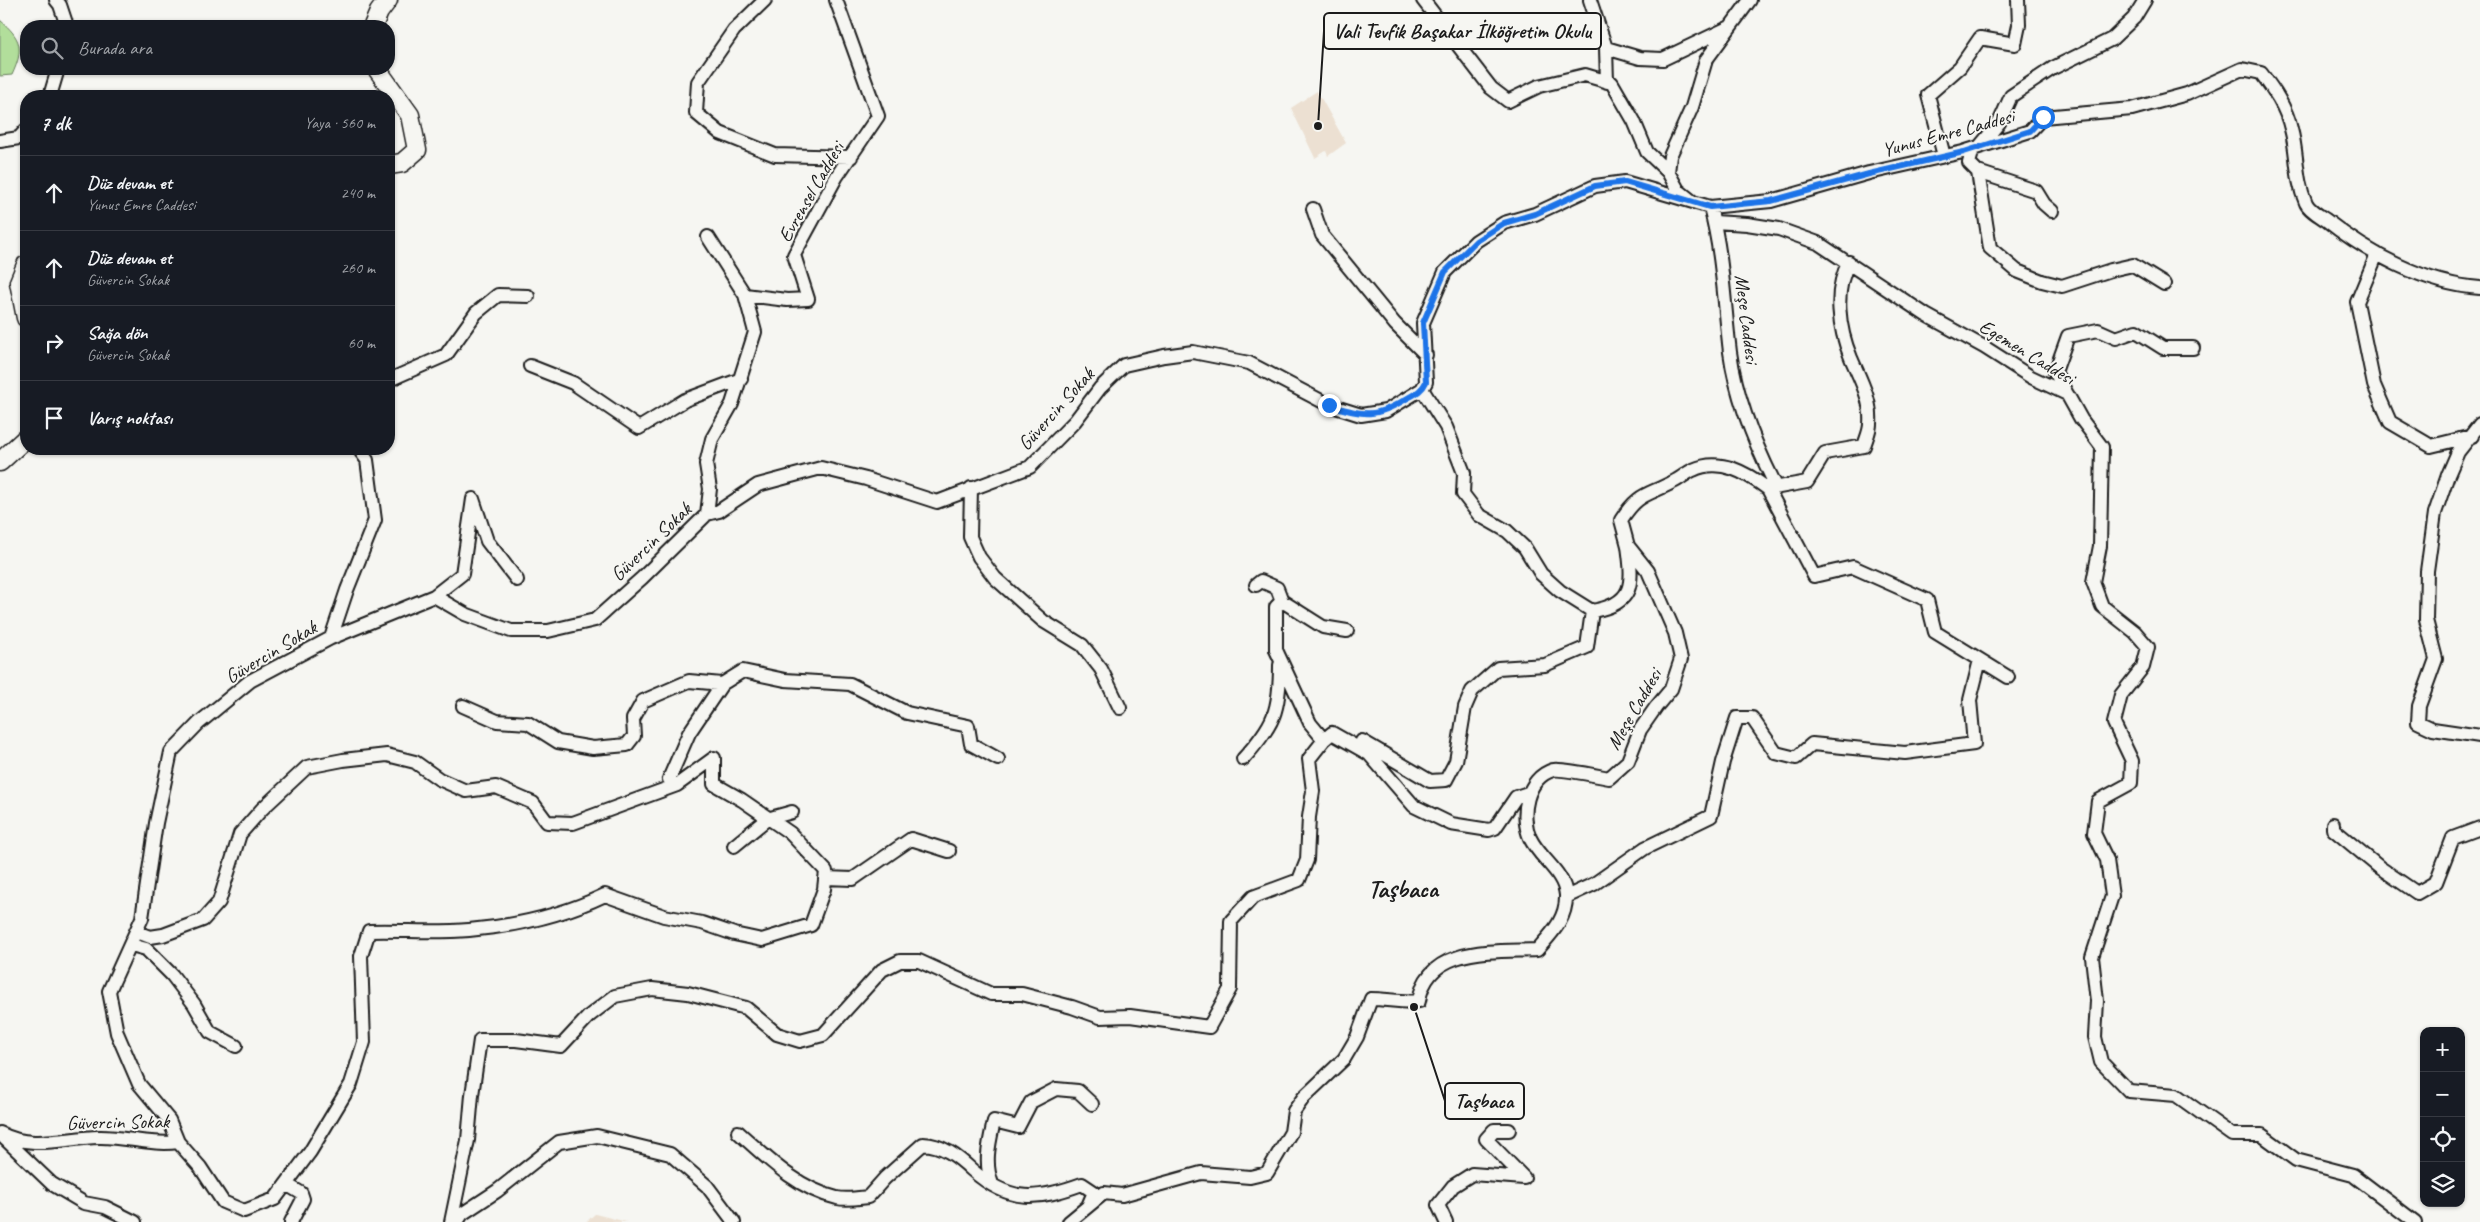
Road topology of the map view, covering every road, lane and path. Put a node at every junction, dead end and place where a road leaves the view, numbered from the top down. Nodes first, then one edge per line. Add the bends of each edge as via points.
1 (56, 0) edge
2 (388, 0) edge
3 (765, 0) edge
4 (836, 0) edge
5 (1423, 0) edge
6 (1590, 0) edge
7 (1750, 0) edge
8 (2018, 0) edge
9 (2145, 0) edge
10 (65, 20) edge
11 (376, 20) edge
12 (1728, 28) junction
13 (1606, 48) junction
14 (56, 75) edge
15 (381, 75) edge
16 (1607, 82) junction
17 (52, 90) edge
18 (392, 90) edge
19 (395, 94) edge
20 (20, 137) edge
21 (0, 141) edge
22 (1976, 148) junction
23 (1944, 156) junction
24 (852, 157) junction
25 (395, 165) edge
26 (1668, 172) junction
27 (1978, 172) junction
28 (1693, 202) junction
29 (1710, 207) junction
30 (1312, 209) dead end
31 (2052, 211) dead end
32 (1714, 222) junction
33 (708, 237) dead end
34 (2377, 254) junction
35 (1849, 262) junction
36 (2164, 284) dead end
37 (2475, 288) edge
38 (745, 295) junction
39 (528, 296) dead end
40 (2193, 348) dead end
41 (1426, 355) junction
42 (530, 366) dead end
43 (395, 377) edge
44 (741, 378) junction
45 (1422, 389) junction
46 (2067, 394) junction
47 (2480, 424) edge
48 (2472, 436) junction
49 (20, 444) edge
50 (363, 455) edge
51 (0, 462) edge
52 (971, 488) junction
53 (1768, 489) junction
54 (707, 514) junction
55 (1628, 546) junction
56 (517, 580) dead end
57 (1256, 586) dead end
58 (434, 596) junction
59 (1282, 601) junction
60 (1592, 611) junction
61 (1347, 631) dead end
62 (331, 638) junction
63 (1280, 660) junction
64 (1980, 660) junction
65 (2008, 677) dead end
66 (722, 684) junction
67 (463, 706) dead end
68 (1120, 708) dead end
69 (1328, 736) junction
70 (2480, 736) edge
71 (1243, 758) dead end
72 (998, 759) dead end
73 (677, 785) junction
74 (1528, 794) junction
75 (792, 812) dead end
76 (767, 819) junction
77 (2333, 824) dead end
78 (2480, 828) edge
79 (734, 846) dead end
80 (949, 851) dead end
81 (825, 878) junction
82 (1566, 897) junction
83 (136, 932) junction
84 (131, 945) junction
85 (236, 1046) dead end
86 (1092, 1104) dead end
87 (1509, 1130) dead end
88 (738, 1132) dead end
89 (0, 1134) edge
90 (178, 1142) junction
91 (286, 1184) junction
92 (992, 1184) junction
93 (1088, 1206) junction
94 (135, 1222) edge
95 (291, 1222) edge
96 (451, 1222) edge
97 (457, 1222) edge
98 (734, 1222) edge
99 (1070, 1222) edge
100 (1446, 1222) edge
101 (2416, 1222) edge

1 - 10 street
2 - 11 street
3 - 24 street via 734,30 698,82 696,113 720,133 775,155
4 - 24 street, Evrensel Caddesi via 878,116
5 - 16 street via 1491,88 1508,102 1539,86 1585,74
6 - 13 street
7 - 12 street
8 - 23 street via 2019,25 2015,44 1980,38 1960,66 1928,95
9 - 22 street via 2134,18 2112,39 2053,68 2011,96 1999,124
12 - 13 street via 1663,60 1640,58
12 - 26 street via 1706,60 1692,107 1670,156
13 - 16 street
14 - 17 street
15 - 18 street
16 - 26 street, Yunus Emre Caddesi via 1612,83 1634,121 1647,152
19 - 25 street via 410,115 417,150 402,163
20 - 21 street
22 - 23 street, Yunus Emre Caddesi
22 - 27 street via 1969,164
22 - 34 street, Yunus Emre Caddesi via 2030,131 2043,117 2132,109 2187,94 2242,69 2261,73 2279,97 2292,129 2298,178 2307,206
23 - 29 street, Yunus Emre Caddesi via 1771,201
24 - 38 street, Evrensel Caddesi via 837,176 794,255 808,300
26 - 28 street, Yunus Emre Caddesi via 1678,190
27 - 31 street via 2036,191
27 - 36 street via 1990,248 2017,270 2062,286 2133,265
28 - 29 street, Yunus Emre Caddesi
28 - 41 street via 1625,182 1595,186 1535,214 1504,223 1476,241 1445,272 1423,323
29 - 32 street, Meşe Caddesi
30 - 41 street via 1322,234 1395,324
32 - 35 street, Egemen Caddesi via 1778,229 1818,243
32 - 53 street, Meşe Caddesi via 1724,281 1730,353 1746,416 1774,482
33 - 38 street
34 - 37 street, Yunus Emre Caddesi via 2423,276
34 - 48 street via 2357,302 2374,385 2390,422 2431,446
35 - 46 street, Egemen Caddesi via 1926,315 2031,377
35 - 53 street via 1841,276 1838,301 1850,356 1865,388 1870,424 1864,446 1825,453 1807,482
38 - 44 street via 755,332
39 - 43 street via 498,295 476,313 446,355
40 - 46 street via 2163,348 2136,331 2116,338 2098,330 2068,336 2055,372
41 - 45 street via 1426,382
42 - 44 street via 573,383 639,428 685,400
44 - 54 street via 732,404 712,439 706,464 710,489
45 - 52 street, Güvercin Sokak via 1386,411 1361,415 1329,405 1249,363 1193,352 1164,356 1124,365 1030,467
45 - 60 street via 1446,427 1464,473 1463,494 1479,515 1507,531 1525,548 1540,574
46 - 101 street, Egemen Caddesi via 2102,447 2100,546 2093,582 2102,606 2135,632 2148,647 2143,668 2121,695 2114,722 2132,761 2131,783 2098,801 2094,833 2107,860 2112,896 2092,957 2097,1002 2095,1037 2101,1062 2129,1091 2176,1095 2232,1135 2262,1135 2296,1160 2353,1175
47 - 48 street
48 - 70 street via 2458,452 2436,514 2427,571 2426,620 2436,659 2419,706 2418,722 2433,729
49 - 51 street
50 - 62 street via 367,460 375,520
52 - 54 street, Güvercin Sokak via 937,502 821,468 758,485 719,511
52 - 68 street via 970,537 979,557 995,578 1043,621 1082,645 1101,669
53 - 55 street, Meşe Caddesi via 1738,469 1719,465 1695,469 1645,494 1628,509 1621,520
53 - 64 street via 1814,576 1853,567 1927,600 1935,632
54 - 58 street, Güvercin Sokak via 596,620 548,631 511,631 465,614
55 - 60 street via 1632,573 1628,592 1611,608
55 - 74 street, Meşe Caddesi via 1648,571 1675,633 1681,659 1671,689 1640,730 1628,761 1609,778 1553,770 1538,779
56 - 58 street via 487,541 473,499 462,574
57 - 59 street via 1261,581 1277,588
58 - 62 street, Güvercin Sokak
59 - 61 street via 1323,627
59 - 63 street via 1276,607 1276,650
60 - 69 street via 1587,647 1545,665 1498,668 1472,691 1465,707 1456,761 1446,780 1430,781 1367,743
62 - 83 street, Güvercin Sokak via 250,681 199,723 171,752 156,823 142,918
63 - 69 street via 1310,723
63 - 71 street via 1280,697 1266,734
64 - 65 street
64 - 82 street via 1970,700 1974,744 1905,753 1812,744 1796,758 1776,753 1752,718 1737,718 1711,816 1645,848 1594,884
66 - 67 street via 689,681 643,701 633,719 634,736 627,745 619,746 593,748 558,742 528,723 496,721
66 - 72 street via 743,671 785,680 850,684 907,713 968,726 971,744
66 - 73 street via 689,732 668,779
69 - 74 street, Meşe Caddesi via 1369,754 1414,806 1450,824 1489,830 1495,828 1516,797
69 - 96 street via 1309,759 1313,791 1307,860 1299,880 1253,897 1231,921 1230,989 1209,1027 1130,1016 1100,1017 1022,994 991,994 918,961 900,961 882,970 823,1035 800,1041 777,1034 746,1008 688,993 652,989 615,996 589,1016 561,1046 516,1040 480,1040 468,1140
73 - 76 street via 714,758 714,784
73 - 83 street via 573,823 547,822 533,803 496,787 466,791 415,762 387,755 307,767 240,834 218,902 203,920 163,935
74 - 82 street via 1530,838 1563,881
75 - 76 street
76 - 79 street
76 - 81 street via 790,833 826,871
77 - 78 street via 2333,829 2379,867 2417,893 2436,882 2453,838
80 - 81 street via 911,839 853,879
81 - 91 street via 811,925 762,940 664,916 605,895 573,910 524,922 468,930 369,931 361,956 364,1042 352,1084
82 - 93 street via 1561,922 1537,950 1455,957 1436,968 1421,988 1419,1001 1371,999 1358,1037 1344,1059 1294,1111 1292,1132 1268,1173 1250,1177 1200,1173 1122,1195 1104,1193
83 - 84 street, Güvercin Sokak
84 - 85 street via 146,949 172,975 210,1032
84 - 90 street, Güvercin Sokak via 109,991 117,1033 139,1084 170,1120
86 - 92 street via 1078,1091 1056,1089 1030,1102 1018,1127 994,1121 987,1150 987,1171
87 - 100 street via 1494,1130 1486,1139 1524,1178 1472,1174 1452,1186 1438,1205
88 - 92 street via 777,1167 814,1190 839,1199 868,1197 923,1144 936,1144 957,1156
89 - 90 street, Güvercin Sokak via 11,1140 54,1143 98,1137 166,1144
89 - 94 street via 52,1184 84,1203 105,1207
90 - 91 street via 200,1166 223,1202 244,1211 275,1199
91 - 95 street via 301,1193 303,1199
92 - 93 street via 1025,1197 1082,1184 1094,1192
93 - 99 street
97 - 98 street via 462,1214 559,1142 597,1136 670,1154 707,1186

